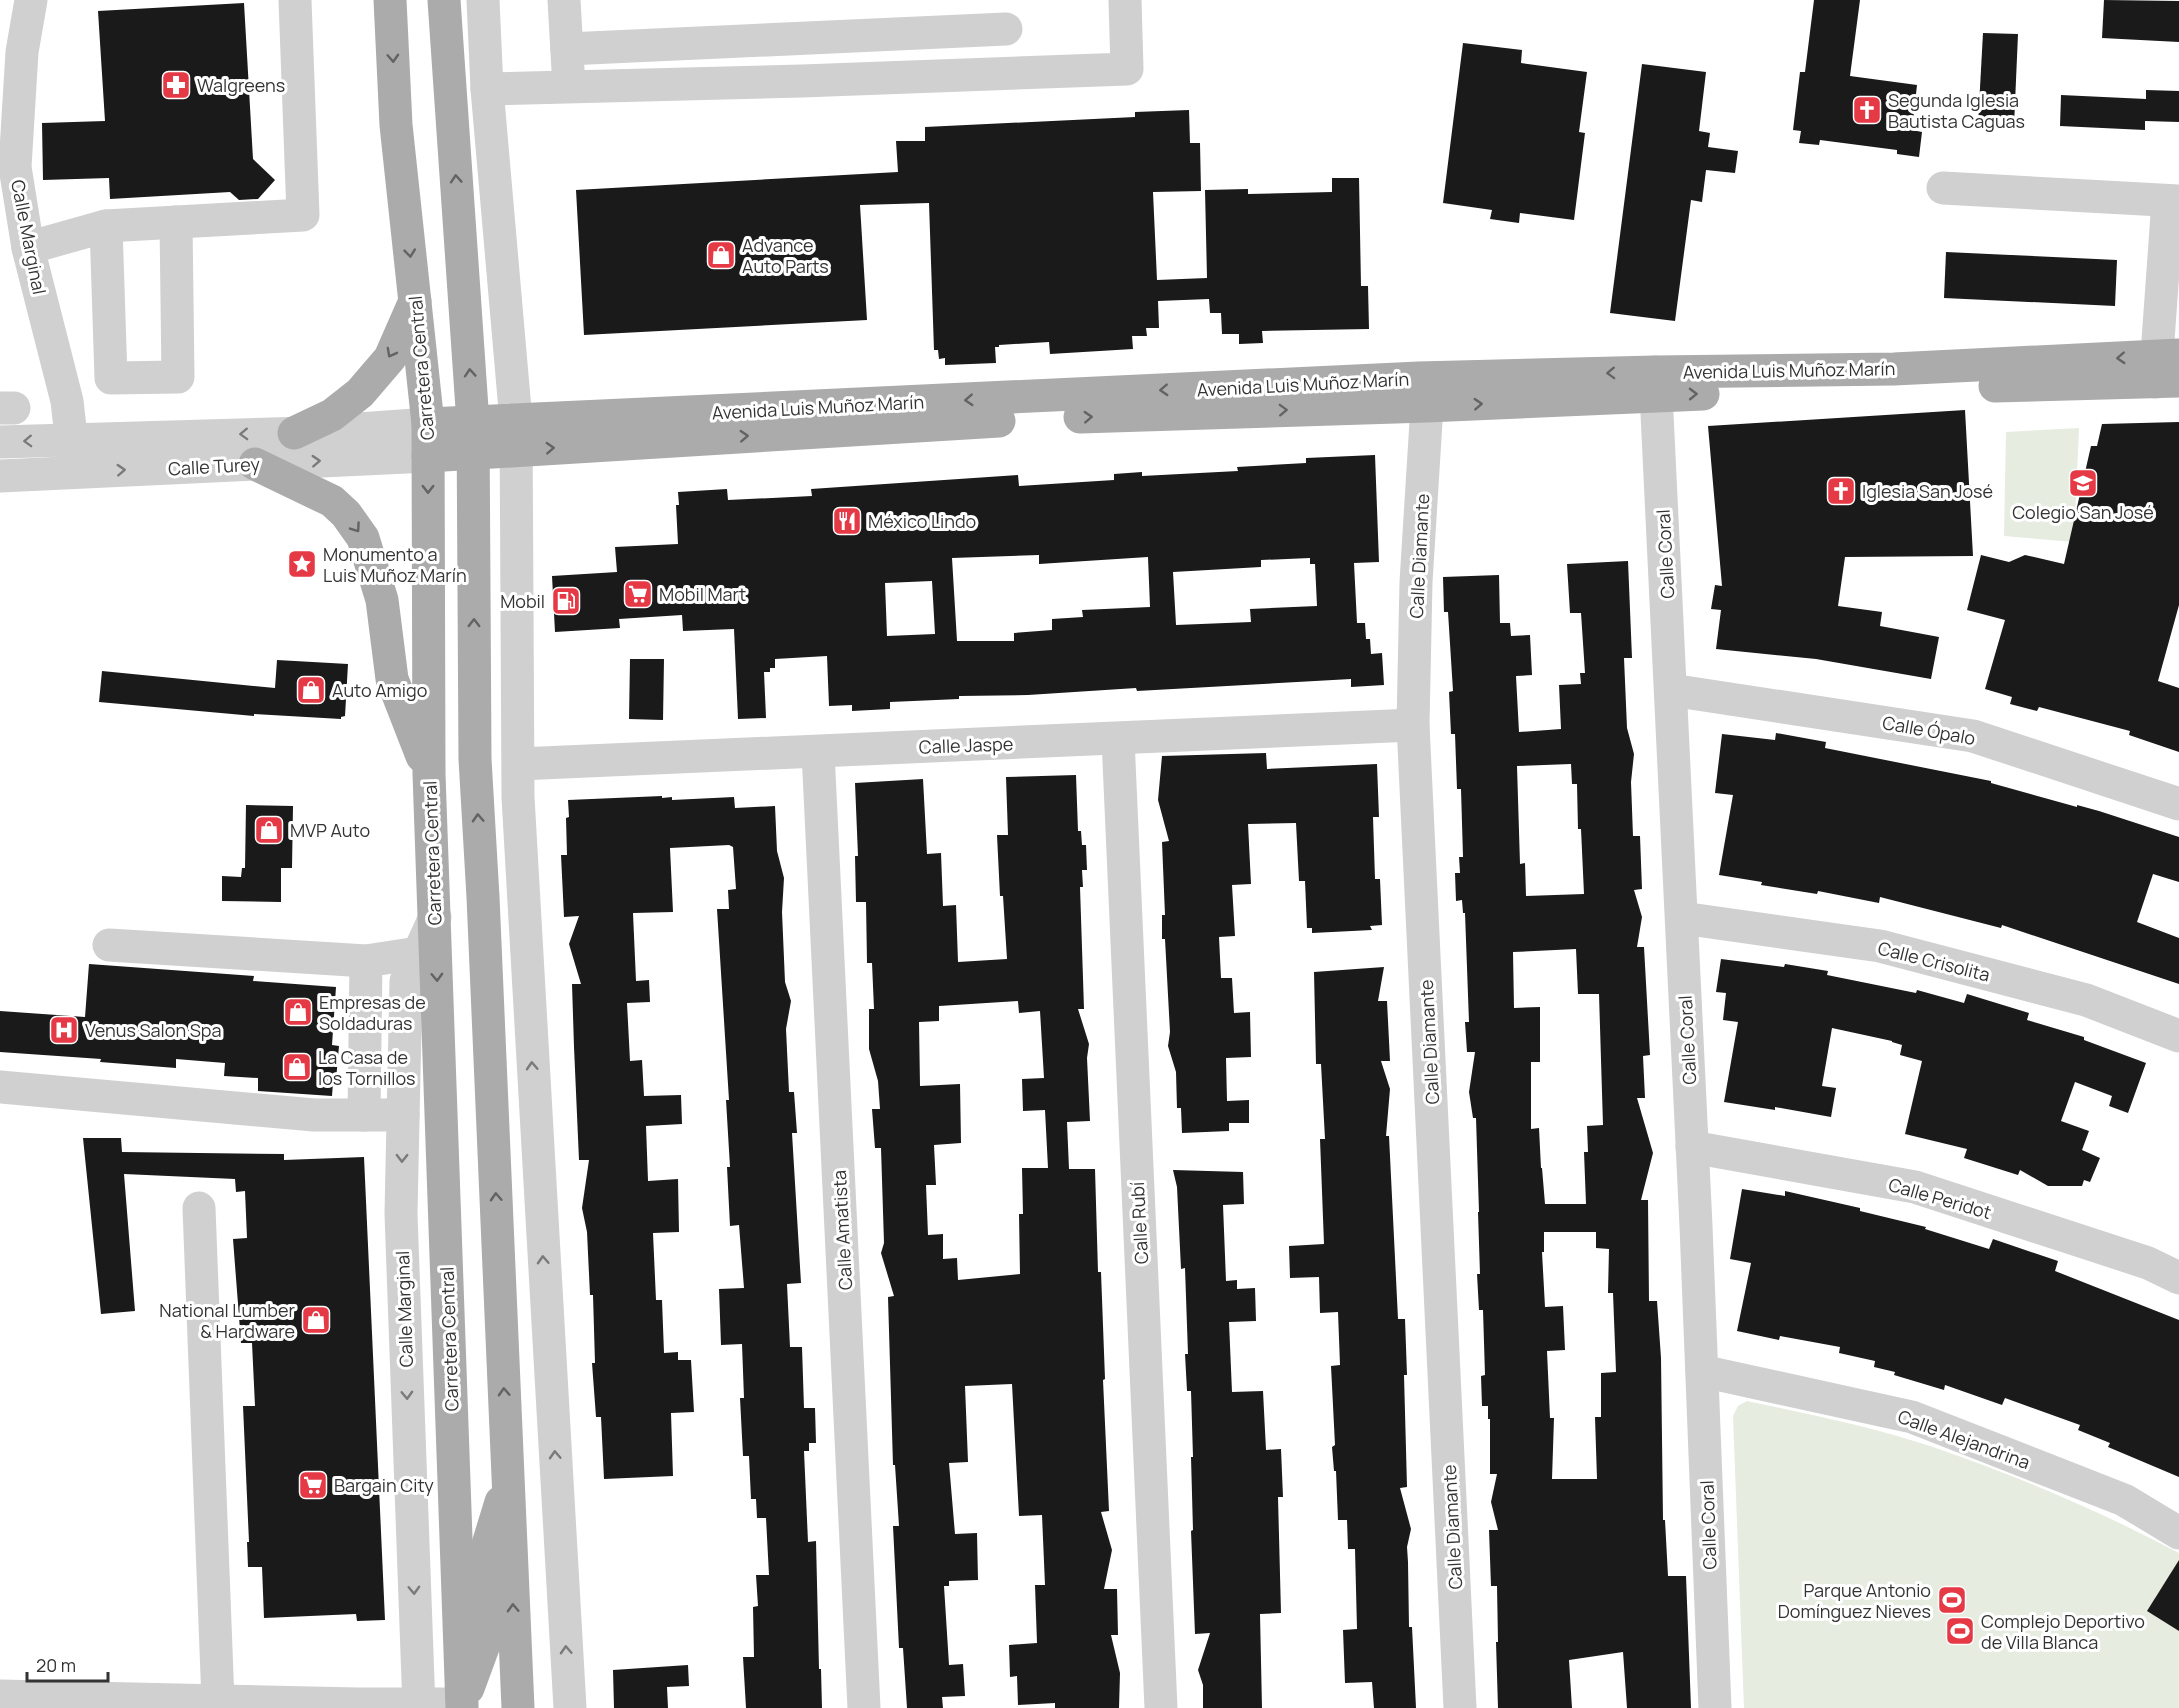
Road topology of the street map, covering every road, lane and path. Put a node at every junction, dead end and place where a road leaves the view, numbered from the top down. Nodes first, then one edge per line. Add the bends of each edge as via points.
1 (31, 0) edge
2 (295, 0) edge
3 (390, 0) edge
4 (444, 0) edge
5 (483, 0) edge
6 (564, 0) edge
7 (1125, 0) edge
8 (1006, 14) edge
9 (567, 49) junction
10 (1009, 73) junction
11 (569, 86) junction
12 (487, 89) junction
13 (1943, 188) dead end
14 (2174, 201) edge
15 (176, 222) junction
16 (106, 226) junction
17 (28, 248) junction
18 (416, 300) junction
19 (2168, 368) edge
20 (1656, 383) junction
21 (1420, 392) junction
22 (294, 433) junction
23 (516, 435) junction
24 (473, 438) junction
25 (72, 439) junction
26 (428, 440) junction
27 (0, 442) edge
28 (255, 464) junction
29 (75, 472) junction
30 (0, 476) edge
31 (1671, 690) junction
32 (1413, 725) junction
33 (1118, 739) junction
34 (818, 752) junction
35 (519, 764) junction
36 (429, 774) junction
37 (518, 797) junction
38 (2179, 804) edge
39 (483, 897) junction
40 (435, 917) junction
41 (1682, 918) junction
42 (109, 945) dead end
43 (418, 953) junction
44 (366, 961) junction
45 (2179, 1036) edge
46 (0, 1087) edge
47 (364, 1115) junction
48 (403, 1115) junction
49 (1692, 1146) junction
50 (199, 1208) dead end
51 (2179, 1278) edge
52 (1702, 1371) junction
53 (508, 1481) junction
54 (2179, 1533) edge
55 (0, 1696) edge
56 (218, 1701) junction
57 (359, 1706) edge
58 (419, 1706) edge
59 (463, 1707) edge
60 (518, 1708) edge
61 (570, 1708) edge
62 (864, 1708) edge
63 (1161, 1708) edge
64 (1460, 1708) edge
65 (1715, 1708) edge

1 - 17 street, Calle Marginal via 22,52 15,167
2 - 15 street via 303,215
3 -> 18 main road, Carretera Central via 396,124
24 -> 4 main road
5 - 12 street
6 - 9 street
7 - 10 street via 1128,69
8 - 9 street
8 - 10 street
9 - 11 street
10 - 11 street
11 - 12 street
12 - 23 street
13 - 14 street
14 - 19 street
15 - 16 street
15 - 16 street via 178,377 111,378
16 - 17 street
17 - 25 street, Calle Marginal via 67,401
18 -> 22 main road via 390,358 360,393 332,415
18 - 26 main road, Carretera Central
19 - 20 main road, Avenida Luis Muñoz Marín
20 - 21 main road, Avenida Luis Muñoz Marín
20 - 31 street, Calle Coral
21 -> 23 main road, Avenida Luis Muñoz Marín
23 -> 21 main road, Avenida Luis Muñoz Marín via 1201,412
21 - 32 street, Calle Diamante
22 -> 25 street, Calle Turey
22 - 26 street, Calle Turey
23 - 24 main road
23 - 35 street
24 - 26 main road
39 -> 24 main road via 475,759
25 -> 27 street, Calle Turey
25 - 29 street, Calle Marginal
28 -> 26 street, Calle Turey
26 -> 36 main road, Carretera Central
29 -> 28 street, Calle Turey
28 -> 36 main road via 332,501 363,538 382,600 392,679
29 - 30 street, Calle Turey
31 - 38 street, Calle Ópalo via 1973,736
31 - 41 street, Calle Coral
32 - 33 street, Calle Jaspe
32 - 64 street, Calle Diamante
33 - 34 street, Calle Jaspe
33 - 63 street, Calle Rubí
34 - 35 street, Calle Jaspe
34 - 62 street, Calle Amatista
35 - 37 street
36 - 40 main road, Carretera Central
37 - 39 street
61 -> 37 street
53 -> 39 main road
40 - 43 street, Calle Marginal
40 -> 59 main road, Carretera Central
41 - 45 street, Calle Crisolita via 1880,946 2086,1000
41 - 49 street, Calle Coral
42 - 44 street
43 - 44 street
43 - 48 street, Calle Marginal via 406,981
44 - 47 street
46 - 47 street via 314,1115
47 - 48 street
48 -> 58 street, Calle Marginal via 400,1214
49 - 51 street, Calle Peridot via 1915,1187 2148,1263
49 - 52 street, Calle Coral
50 - 56 street
52 - 54 street, Calle Alejandrina via 1912,1417 2124,1500
52 - 65 street, Calle Coral
53 - 59 main road via 486,1551 486,1639
60 -> 53 main road
55 - 56 street
56 - 57 street
57 - 58 street
58 - 59 street

